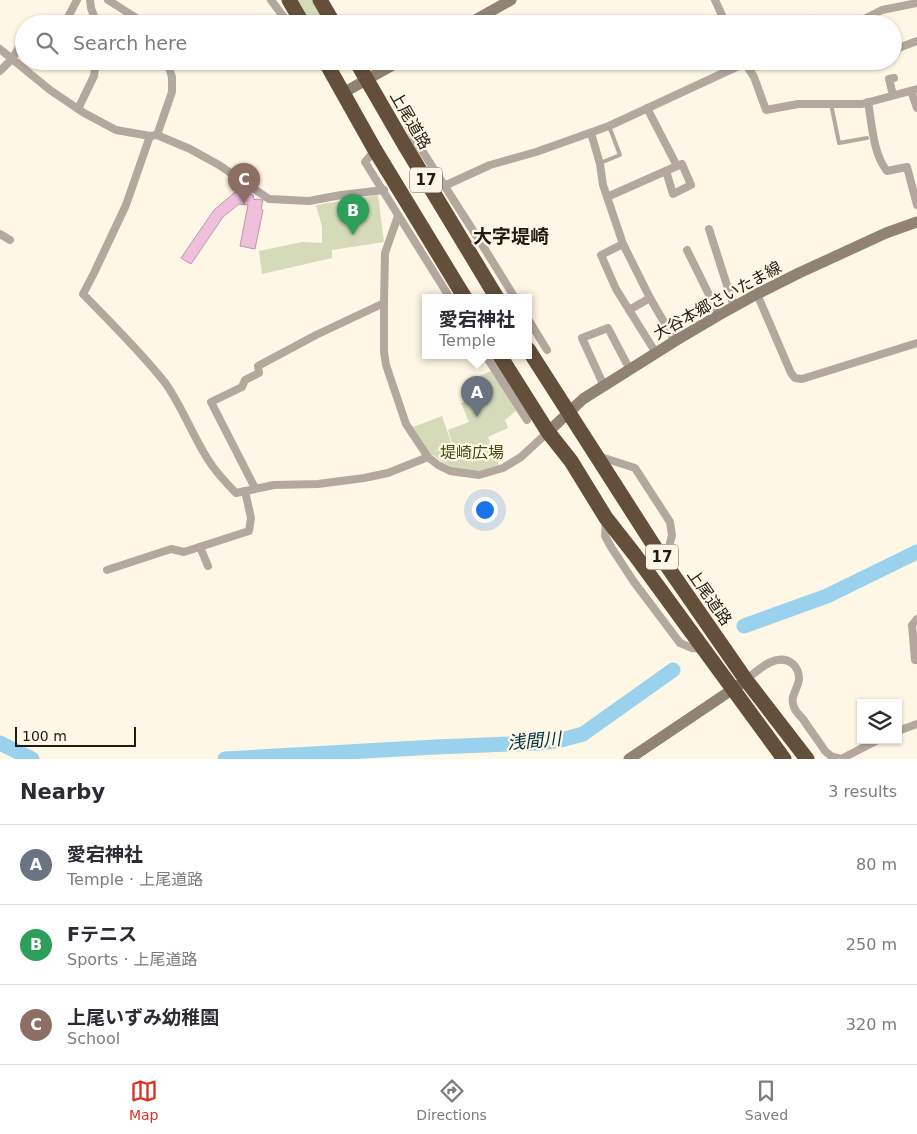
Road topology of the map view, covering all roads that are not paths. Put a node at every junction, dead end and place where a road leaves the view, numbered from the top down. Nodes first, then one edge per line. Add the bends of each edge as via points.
1 (78, 0) edge
2 (89, 0) edge
3 (108, 0) edge
4 (271, 0) edge
5 (289, 0) edge
6 (320, 0) edge
7 (511, 0) edge
8 (715, 0) edge
9 (917, 3) edge
10 (69, 15) edge
11 (94, 15) edge
12 (132, 15) edge
13 (282, 15) edge
14 (298, 15) edge
15 (329, 15) edge
16 (484, 15) edge
17 (722, 15) edge
18 (872, 15) edge
19 (917, 41) edge
20 (902, 47) edge
21 (0, 49) edge
22 (15, 54) edge
23 (12, 59) junction
24 (15, 61) edge
25 (25, 70) edge
26 (94, 70) edge
27 (170, 70) edge
28 (329, 70) edge
29 (362, 70) edge
30 (384, 70) edge
31 (728, 70) edge
32 (750, 70) edge
33 (0, 71) edge
34 (894, 78) dead end
35 (367, 79) junction
36 (914, 90) edge
37 (343, 93) junction
38 (893, 95) junction
39 (868, 102) junction
40 (831, 104) junction
41 (647, 108) junction
42 (917, 108) edge
43 (78, 109) junction
44 (408, 112) dead end
45 (609, 126) junction
46 (591, 133) junction
47 (153, 136) junction
48 (867, 138) dead end
49 (409, 141) junction
50 (375, 150) junction
51 (600, 164) junction
52 (678, 166) junction
53 (666, 171) junction
54 (444, 186) junction
55 (384, 190) junction
56 (608, 197) junction
57 (917, 205) edge
58 (398, 216) junction
59 (917, 222) edge
60 (708, 229) dead end
61 (0, 234) edge
62 (10, 240) dead end
63 (623, 244) junction
64 (687, 250) dead end
65 (447, 294) edge
66 (463, 294) edge
67 (495, 294) edge
68 (513, 294) edge
69 (757, 294) junction
70 (650, 298) junction
71 (384, 303) junction
72 (734, 307) junction
73 (629, 310) junction
74 (720, 315) junction
75 (532, 326) edge
76 (675, 341) junction
77 (917, 343) edge
78 (547, 350) dead end
79 (656, 353) junction
80 (532, 355) edge
81 (489, 359) edge
82 (501, 359) edge
83 (630, 370) junction
84 (511, 385) junction
85 (604, 386) junction
86 (569, 414) junction
87 (527, 420) dead end
88 (548, 432) junction
89 (598, 456) junction
90 (428, 457) junction
91 (255, 488) junction
92 (245, 491) junction
93 (200, 547) junction
94 (666, 563) junction
95 (208, 566) dead end
96 (108, 570) dead end
97 (917, 619) edge
98 (917, 660) edge
99 (746, 680) junction
100 (733, 689) junction
101 (917, 724) edge
102 (902, 730) edge
103 (870, 744) edge
104 (629, 759) edge
105 (784, 759) edge
106 (807, 759) edge

1 - 2 street
1 - 10 street
2 - 11 street
3 - 12 street
4 - 13 street
5 - 14 highway
6 - 15 highway
7 - 16 main road
8 - 17 street
9 - 18 street
19 - 20 street
21 - 23 street
22 - 23 street
23 - 24 street
23 - 33 street
25 - 43 street
26 - 43 street
27 - 47 street via 172,92
28 - 37 highway, 17
29 - 35 highway, 上尾道路 / 17
30 - 35 main road
31 - 41 street
32 - 40 street via 766,110 798,104
34 - 38 street via 889,79
35 - 37 main road
35 - 49 highway, 上尾道路 / 17
36 - 38 street
36 - 42 street
37 - 50 highway, 17
38 - 39 street
39 - 40 street
39 - 57 street via 882,165 887,171 907,167
40 - 48 lane via 839,143
41 - 45 street
41 - 52 street
43 - 47 street via 116,130
44 - 49 street
45 - 46 street
45 - 51 lane via 620,155
46 - 51 street
46 - 54 street via 490,165
47 - 55 street via 190,149 269,199 309,201
47 - 92 street via 126,205 83,294 166,384 221,478 236,493
49 - 54 street
49 - 67 highway, 上尾道路 / 17
50 - 55 street via 365,162
50 - 66 highway, 17
51 - 56 street
52 - 53 street
52 - 53 street via 682,164 691,185 673,194
53 - 56 street
54 - 68 street
55 - 58 street
56 - 63 street
58 - 65 street
58 - 71 street via 386,253
59 - 69 main road, 大谷本郷さいたま線 via 886,233
60 - 72 street
61 - 62 street
63 - 70 street
63 - 73 street via 601,254
64 - 74 street
69 - 72 main road, 大谷本郷さいたま線
69 - 77 street via 795,378 802,379
70 - 73 street
70 - 76 street
71 - 90 street via 386,365 406,424
71 - 91 street via 258,366 259,373 245,380 242,388 211,402
72 - 74 main road, 大谷本郷さいたま線
73 - 79 street
74 - 76 main road, 大谷本郷さいたま線
75 - 78 street
76 - 79 main road, 大谷本郷さいたま線
79 - 83 main road, 大谷本郷さいたま線
80 - 86 highway, 上尾道路 / 17
81 - 84 street
82 - 84 highway, 17
83 - 85 main road, 大谷本郷さいたま線
83 - 85 street via 608,328 582,338
84 - 87 street
84 - 88 highway, 17
85 - 86 main road, 大谷本郷さいたま線 via 583,399
86 - 88 main road, 大谷本郷さいたま線
86 - 89 highway, 上尾道路 / 17
88 - 90 street via 521,457 503,468 479,475 450,471
88 - 100 highway, 17 via 606,518
89 - 94 highway, 上尾道路 / 17
89 - 94 street via 635,468 670,522 672,535
90 - 91 street via 388,473 364,478
91 - 92 street
92 - 93 street via 251,518 249,531
93 - 95 street
93 - 96 street via 184,552 171,549
94 - 99 highway, 上尾道路 / 17
97 - 98 street via 912,625
99 - 100 main road
99 - 103 street via 773,661 790,662 797,668 799,676 793,706 825,751 841,759
99 - 106 highway, 上尾道路 / 17
100 - 104 main road
100 - 105 highway, 17
101 - 102 street

